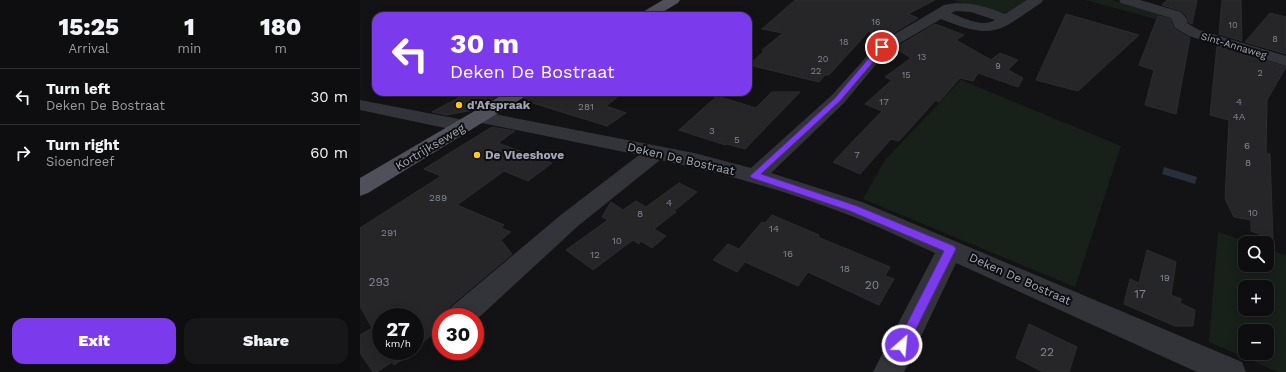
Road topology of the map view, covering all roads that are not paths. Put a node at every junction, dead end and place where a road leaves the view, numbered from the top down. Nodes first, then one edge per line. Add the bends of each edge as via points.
1 (673, 0) edge
2 (1036, 0) edge
3 (1126, 0) edge
4 (653, 12) edge
5 (1144, 18) dead end
6 (1182, 27) junction
7 (1286, 60) edge
8 (513, 96) edge
9 (360, 105) edge
10 (471, 122) junction
11 (656, 153) junction
12 (755, 176) junction
13 (360, 188) edge
14 (950, 249) junction
15 (470, 308) edge
16 (888, 372) edge
17 (1231, 372) edge

1 - 4 main road
2 - 12 street via 995,26 983,27 940,13 882,47 838,99
3 - 6 street, Sint-Annaweg via 1176,15
5 - 6 street, Sint-Annaweg
6 - 7 street, Sint-Annaweg
8 - 10 main road, Kortrijkseweg
9 - 10 street, Deken De Bostraat
10 - 11 street, Deken De Bostraat
10 - 13 main road, Kortrijkseweg
11 - 12 street, Deken De Bostraat
11 - 15 street via 570,220
12 - 14 street, Deken De Bostraat via 854,208
14 - 16 street
14 - 17 street, Deken De Bostraat

